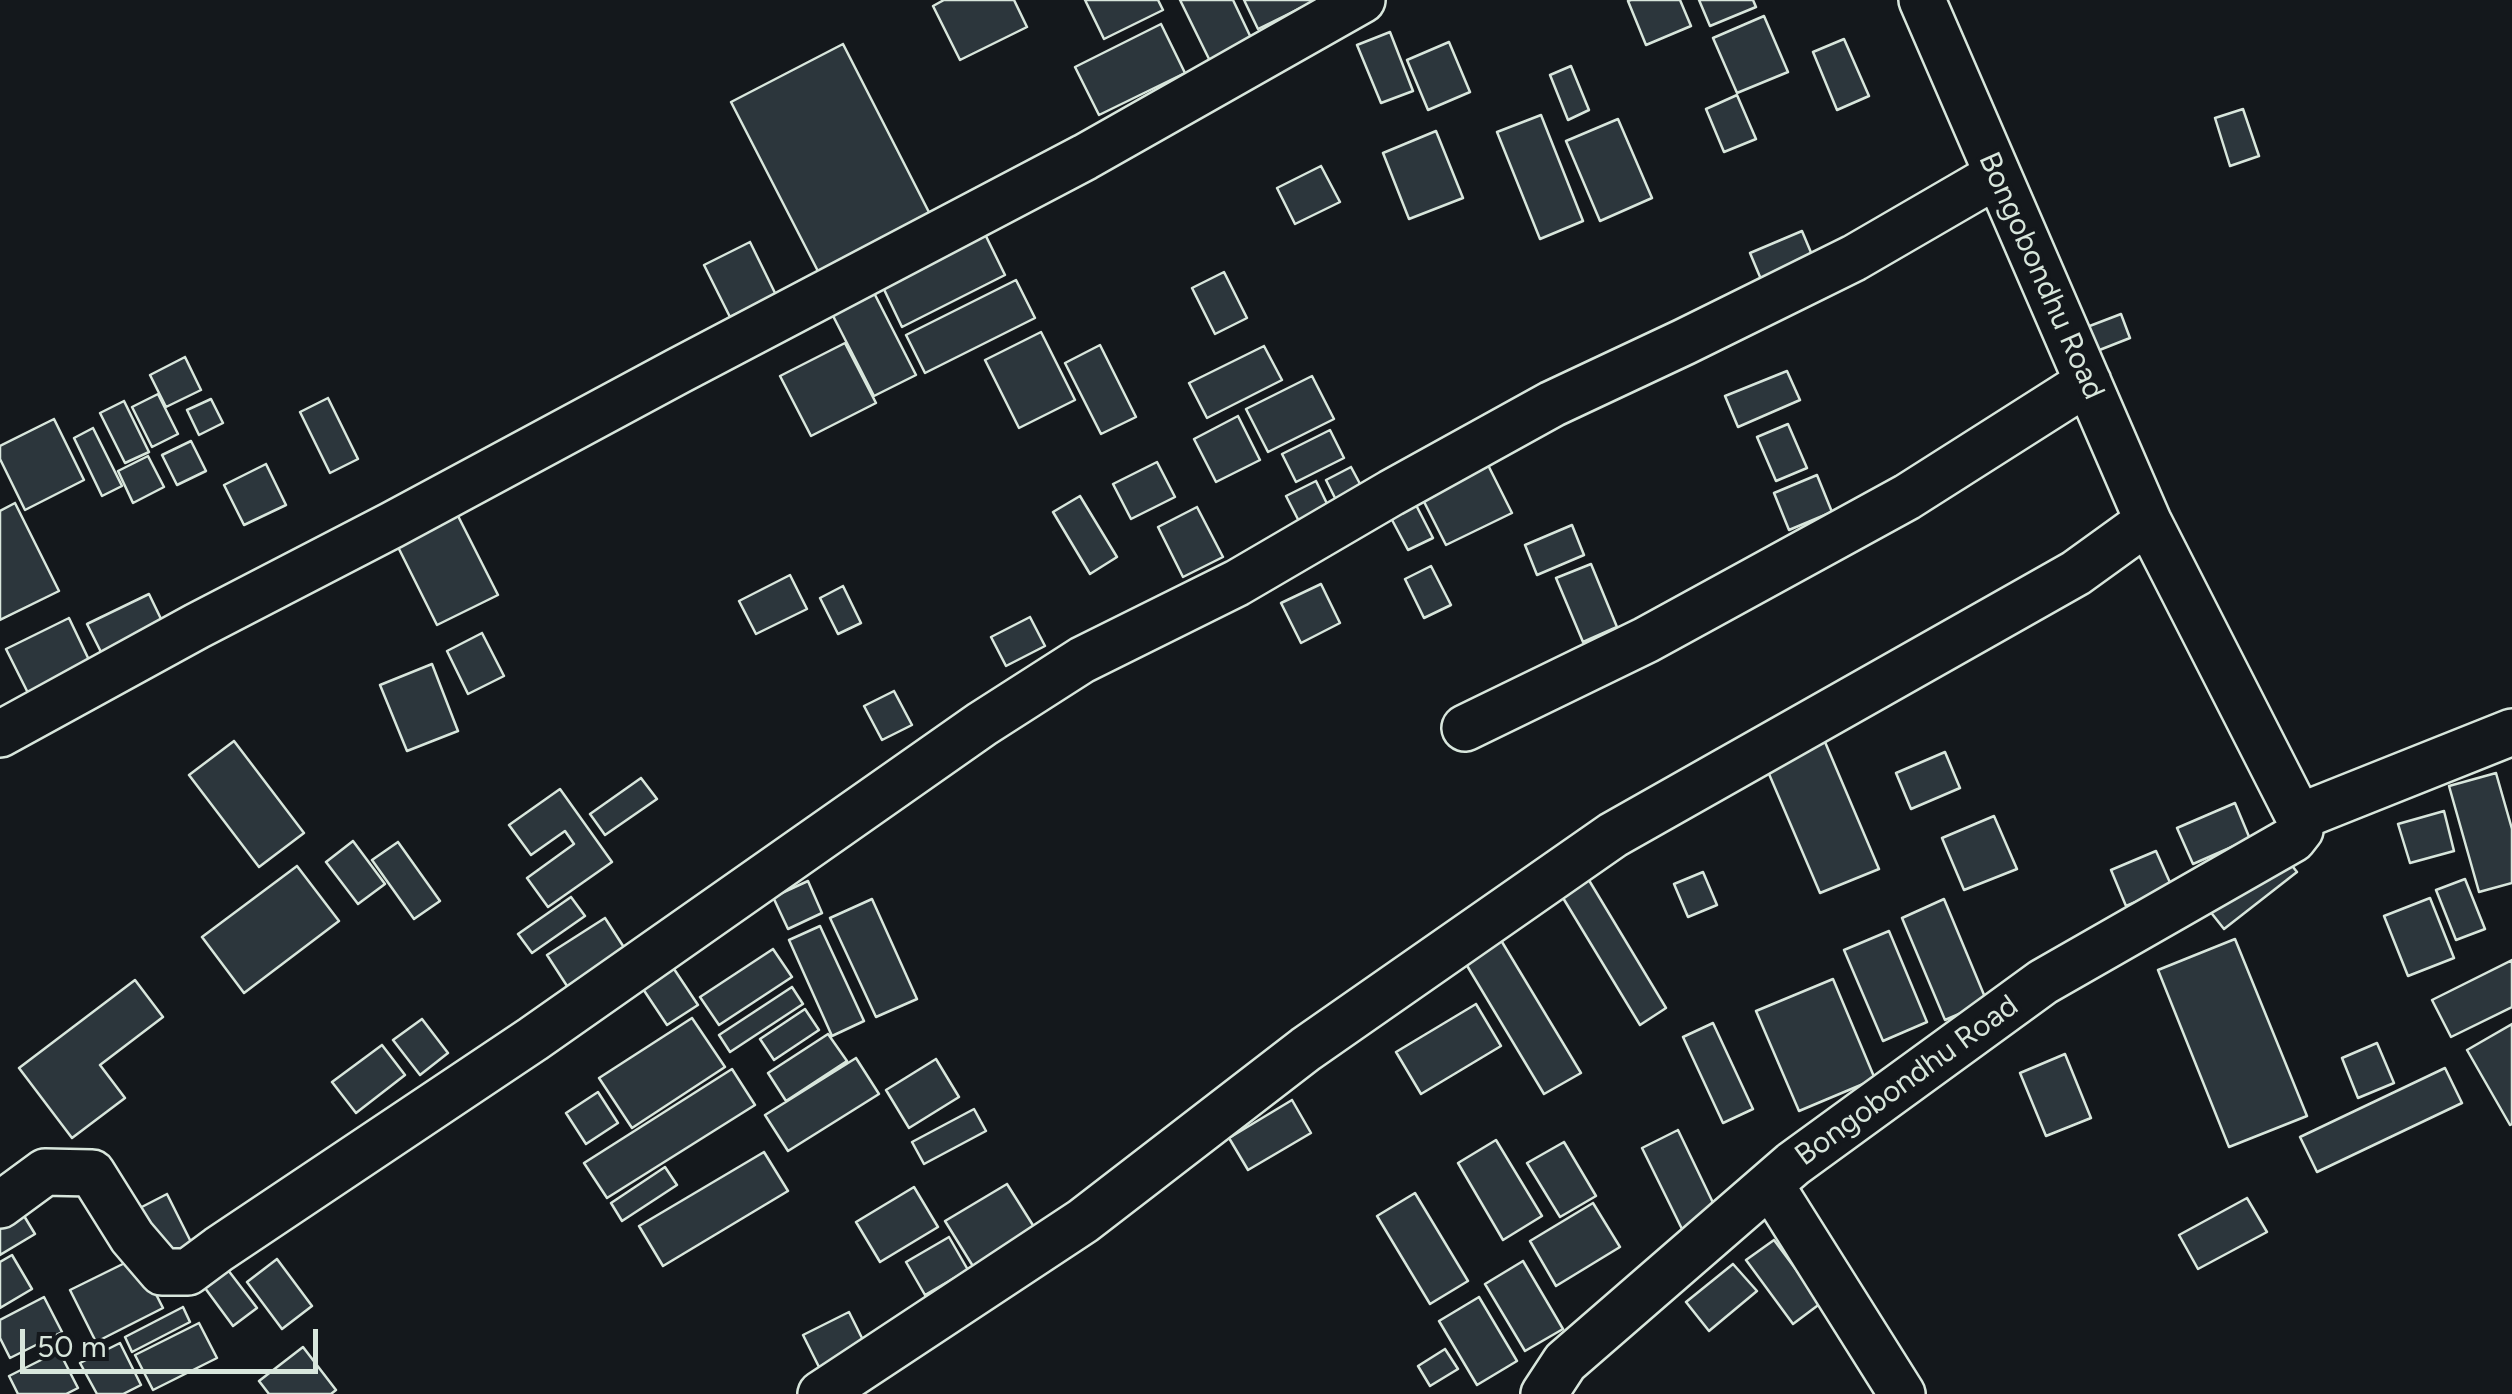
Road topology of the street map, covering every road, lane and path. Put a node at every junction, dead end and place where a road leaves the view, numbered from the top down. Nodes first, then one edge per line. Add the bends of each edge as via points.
1 (1362, 0) edge
2 (1922, 0) edge
3 (1996, 175) junction
4 (2088, 382) junction
5 (2148, 521) junction
6 (1465, 728) dead end
7 (2512, 732) edge
8 (0, 734) edge
9 (2299, 818) junction
10 (1770, 1184) junction
11 (0, 1205) edge
12 (821, 1394) edge
13 (1544, 1394) edge
14 (1902, 1394) edge

1 - 8 street via 1085,157
2 - 3 street, Bongobondhu Road
3 - 4 street, Bongobondhu Road
3 - 11 street via 1854,258 1552,404 1237,583 1082,660 188,1272 162,1272 92,1173 45,1172
4 - 5 street, Bongobondhu Road
4 - 6 street via 1890,506 1646,640
5 - 9 street, Bongobondhu Road
5 - 12 street via 2076,572 1614,836 1306,1050 1083,1222
7 - 9 street, Bongobondhu Road
9 - 10 street, Bongobondhu Road via 2293,839 2042,982
10 - 13 street, Bongobondhu Road via 1565,1362
10 - 14 street

